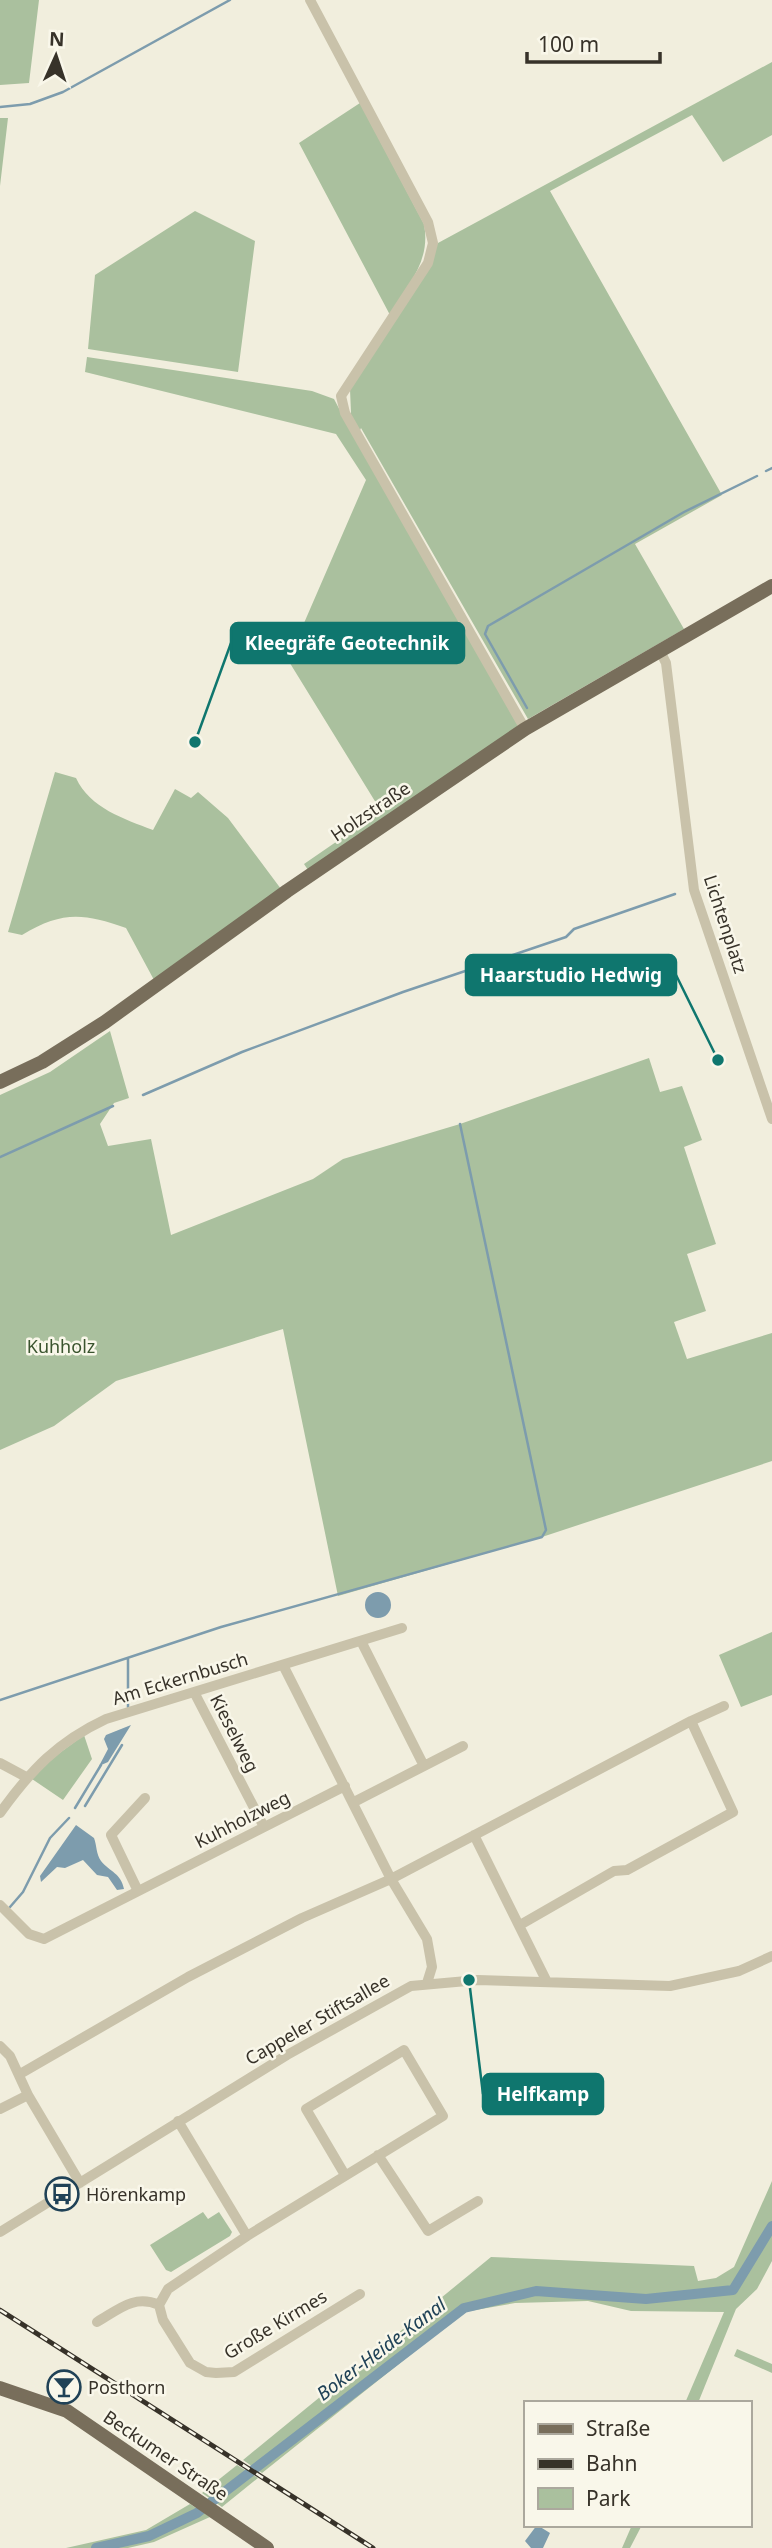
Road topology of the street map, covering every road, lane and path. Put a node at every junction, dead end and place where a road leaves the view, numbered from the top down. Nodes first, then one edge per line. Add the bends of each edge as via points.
1 (310, 0) edge
2 (772, 586) edge
3 (660, 651) junction
4 (525, 729) junction
5 (0, 1082) edge
6 (772, 1119) edge
7 (402, 1628) dead end
8 (361, 1641) junction
9 (283, 1665) junction
10 (194, 1692) junction
11 (724, 1706) dead end
12 (691, 1721) junction
13 (463, 1746) dead end
14 (0, 1763) edge
15 (424, 1766) junction
16 (26, 1777) junction
17 (345, 1786) junction
18 (145, 1798) dead end
19 (354, 1802) junction
20 (0, 1814) edge
21 (264, 1827) junction
22 (474, 1835) junction
23 (391, 1878) junction
24 (138, 1891) junction
25 (0, 1905) edge
26 (520, 1925) junction
27 (772, 1956) edge
28 (547, 1982) junction
29 (427, 1983) junction
30 (0, 2046) edge
31 (20, 2074) junction
32 (28, 2095) junction
33 (0, 2109) edge
34 (178, 2121) junction
35 (378, 2155) junction
36 (345, 2175) junction
37 (80, 2183) junction
38 (478, 2202) dead end
39 (0, 2232) edge
40 (247, 2236) junction
41 (360, 2294) dead end
42 (159, 2305) junction
43 (97, 2322) dead end
44 (1, 2393) edge
45 (267, 2548) edge

1 - 4 street via 428,222 433,243 428,263 341,396 345,412
2 - 3 main road, Holzstraße
3 - 4 main road, Holzstraße
3 - 6 street, Lichtenplatz via 666,663 695,890
4 - 5 main road, Holzstraße via 286,891 105,1022
7 - 8 street, Am Eckernbusch
8 - 9 street, Am Eckernbusch
8 - 15 street
9 - 10 street, Am Eckernbusch
9 - 17 street
10 - 16 street, Am Eckernbusch via 72,1735
10 - 21 street, Kieselweg
11 - 12 street
12 - 22 street
12 - 26 street via 733,1812 627,1870 614,1871
13 - 15 street
14 - 16 street
15 - 19 street
16 - 20 street, Am Eckernbusch
17 - 19 street
17 - 21 street, Kuhholzweg
18 - 24 street via 111,1835
19 - 23 street
21 - 24 street, Kuhholzweg
22 - 23 street
22 - 26 street
23 - 29 street via 428,1939 432,1967
23 - 31 street via 188,1977
24 - 25 street, Kuhholzweg via 44,1939 29,1934
26 - 28 street
27 - 28 street, Cappeler Stiftsallee via 739,1971 670,1986
28 - 29 street, Cappeler Stiftsallee
29 - 34 street, Cappeler Stiftsallee via 388,1996
30 - 31 street
31 - 32 street
32 - 33 street
32 - 37 street
34 - 37 street, Cappeler Stiftsallee
34 - 40 street
35 - 36 street
35 - 36 street via 443,2116 404,2050 306,2109
35 - 38 street via 428,2231
36 - 40 street
37 - 39 street, Cappeler Stiftsallee
40 - 42 street via 168,2289
41 - 42 street, Große Kirmes via 226,2373 206,2372 190,2363 163,2320
42 - 43 street via 134,2301
44 - 45 main road, Beckumer Straße via 67,2411

